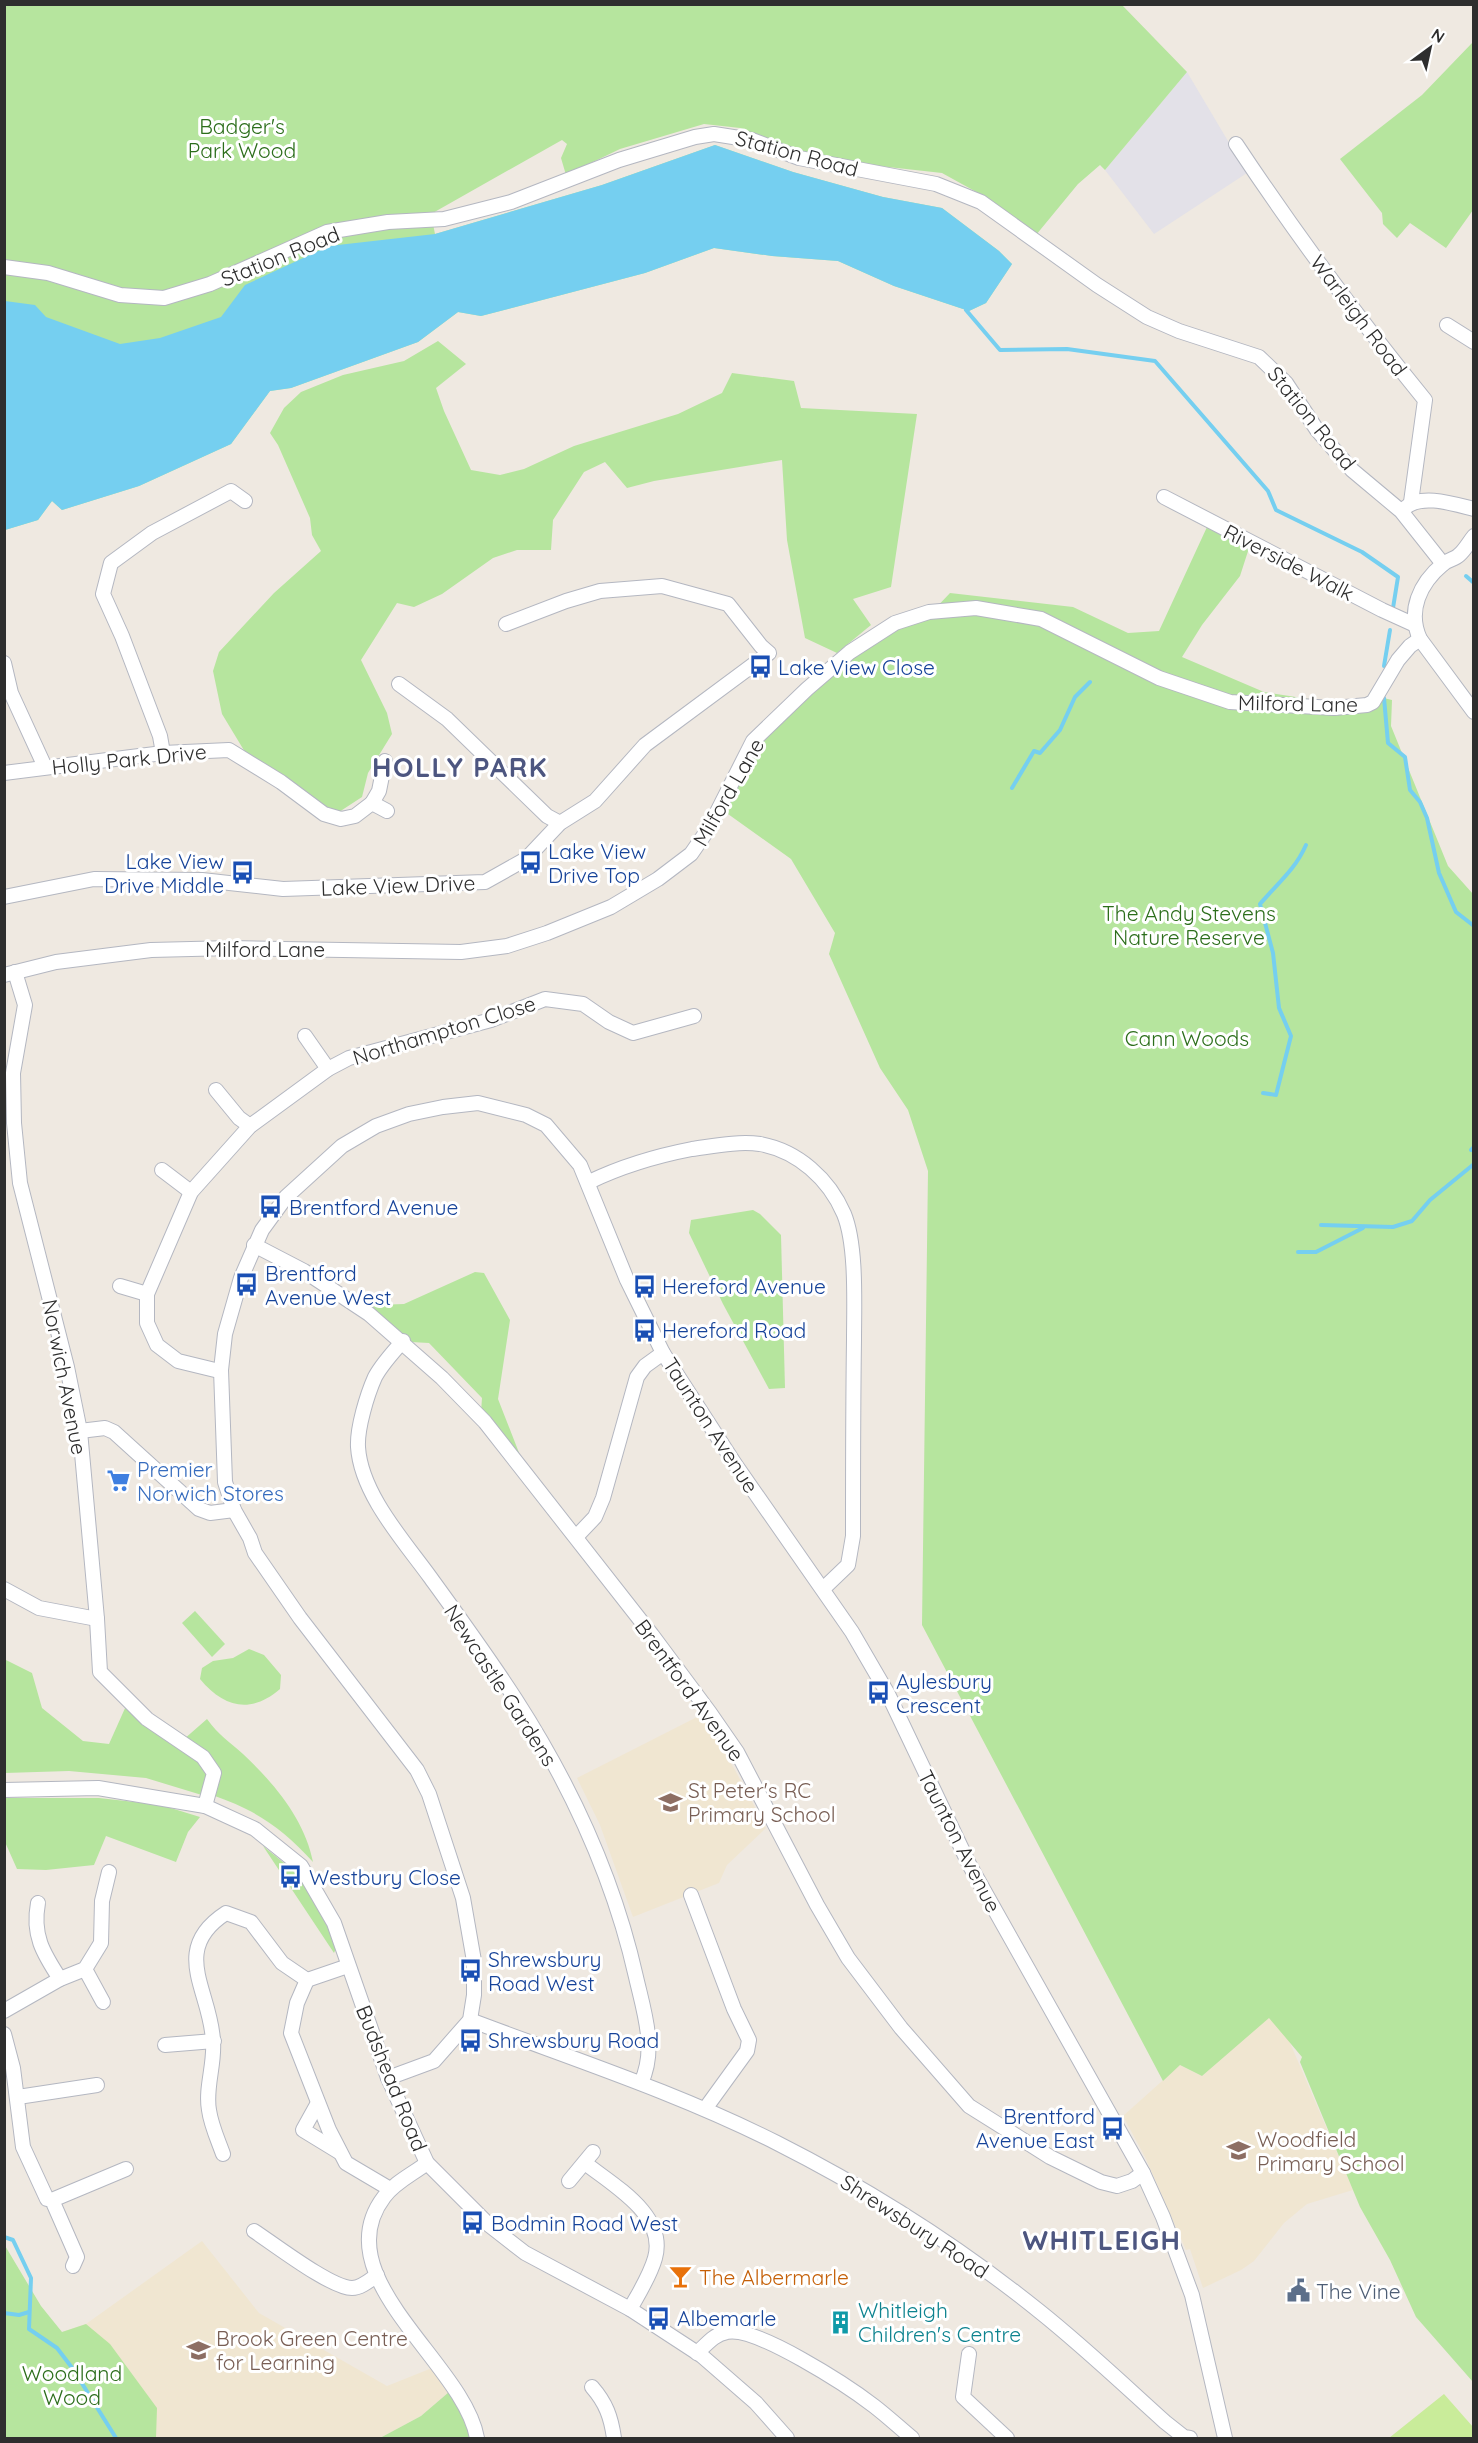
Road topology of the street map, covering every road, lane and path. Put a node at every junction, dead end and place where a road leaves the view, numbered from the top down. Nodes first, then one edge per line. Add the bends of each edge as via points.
1 (1236, 144) dead end
2 (4, 267) edge
3 (1447, 325) dead end
4 (1473, 342) edge
5 (1164, 497) dead end
6 (245, 501) dead end
7 (1406, 507) junction
8 (1473, 509) edge
9 (1473, 536) edge
10 (1443, 564) junction
11 (506, 624) dead end
12 (1415, 625) junction
13 (1420, 639) junction
14 (4, 663) edge
15 (399, 684) dead end
16 (1473, 712) edge
17 (163, 753) junction
18 (386, 761) dead end
19 (45, 767) junction
20 (4, 773) edge
21 (372, 803) junction
22 (387, 811) dead end
23 (560, 823) junction
24 (4, 897) edge
25 (10, 974) edge
26 (694, 1016) dead end
27 (305, 1036) dead end
28 (328, 1069) junction
29 (216, 1090) dead end
30 (250, 1126) junction
31 (162, 1170) dead end
32 (589, 1182) junction
33 (191, 1192) junction
34 (254, 1245) junction
35 (120, 1286) dead end
36 (147, 1294) junction
37 (403, 1341) junction
38 (663, 1353) junction
39 (221, 1370) junction
40 (80, 1431) junction
41 (234, 1510) junction
42 (576, 1537) junction
43 (824, 1588) junction
44 (4, 1589) edge
45 (98, 1619) junction
46 (4, 1790) edge
47 (206, 1806) junction
48 (109, 1872) dead end
49 (691, 1895) dead end
50 (38, 1903) dead end
51 (348, 1966) junction
52 (85, 1969) junction
53 (60, 1979) junction
54 (307, 1980) junction
55 (103, 2002) dead end
56 (4, 2011) edge
57 (470, 2020) junction
58 (4, 2034) edge
59 (214, 2041) junction
60 (165, 2045) dead end
61 (9, 2068) edge
62 (388, 2078) junction
63 (641, 2083) junction
64 (97, 2085) dead end
65 (18, 2097) junction
66 (318, 2103) junction
67 (705, 2109) junction
68 (340, 2152) junction
69 (223, 2154) dead end
70 (427, 2163) junction
71 (126, 2169) dead end
72 (1143, 2173) junction
73 (569, 2181) dead end
74 (390, 2189) junction
75 (52, 2200) junction
76 (254, 2231) dead end
77 (73, 2266) dead end
78 (377, 2275) junction
79 (630, 2308) junction
80 (697, 2353) junction
81 (969, 2354) dead end
82 (592, 2387) dead end
83 (1222, 2438) edge
84 (477, 2439) edge
85 (614, 2439) edge
86 (787, 2439) edge
87 (912, 2439) edge
88 (1007, 2439) edge
89 (1190, 2439) edge

1 - 7 street, Warleigh Road via 1347,302 1425,400
2 - 7 street, Station Road via 48,273 120,295 164,298 210,284 327,232 388,222 444,219 511,202 618,160 695,137 731,135 799,158 936,184 981,202 1147,317 1259,357 1286,383 1317,430 1352,470
3 - 4 street
5 - 12 street, Riverside Walk
6 - 17 street via 231,491 152,533 111,563 103,594 160,736
7 - 8 street via 1443,502
7 - 10 street, Station Road
9 - 10 street via 1460,555
10 - 12 street via 1414,604
11 - 23 street via 600,591 662,586 728,604 770,653 645,745 595,801
12 - 13 street
13 - 16 street
13 - 25 street, Milford Lane via 1398,660 1373,702 1334,708 1285,707 1230,702 1159,678 1041,619 976,608 929,612 896,623 850,652 753,741 709,828 691,854 611,907 547,933 507,946 461,952 151,950 56,962
14 - 19 street via 11,693
15 - 23 street via 447,719 547,816
17 - 19 street, Holly Park Drive
17 - 21 street, Holly Park Drive via 229,750 324,814 341,819 355,816
18 - 21 street
19 - 20 street, Holly Park Drive
21 - 22 street
23 - 24 street, Lake View Drive via 526,859 484,882 284,889 201,880 94,879
25 - 40 street, Norwich Avenue via 25,1005 13,1073 20,1183
26 - 28 street, Northampton Close via 633,1033 583,1004 545,999 491,1020 349,1058
27 - 28 street, Northampton Close
28 - 30 street, Northampton Close
29 - 30 street
30 - 33 street, Northampton Close
31 - 33 street
32 - 34 street, Taunton Avenue via 580,1165 546,1125 526,1114 478,1103 443,1107 376,1126 342,1146 286,1197
32 - 38 street, Taunton Avenue via 627,1280
32 - 43 street via 619,1167 665,1154 723,1144 760,1144 793,1156 814,1170 832,1192 844,1215 854,1276 853,1536 848,1565
33 - 36 street, Northampton Close
34 - 37 street, Brentford Avenue via 304,1271
34 - 39 street, Taunton Avenue via 230,1317
35 - 36 street
36 - 39 street, Northampton Close via 147,1323 157,1345 178,1361
37 - 42 street, Brentford Avenue via 485,1422
37 - 63 street, Newcastle Gardens via 376,1376 363,1414 358,1447 368,1483 393,1527 515,1698 550,1755 582,1822 627,1941 645,2019 648,2063
38 - 42 street via 637,1377 603,1498 595,1517
38 - 43 street, Taunton Avenue
39 - 41 street, Taunton Avenue via 225,1482
40 - 41 street via 105,1428 114,1432 199,1509 210,1513
40 - 45 street, Norwich Avenue
41 - 57 street, Taunton Avenue via 255,1553 405,1752 429,1794 464,1898 474,1961
42 - 72 street, Brentford Avenue via 737,1752 848,1958 969,2106 1050,2157 1097,2181 1117,2186
43 - 72 street, Taunton Avenue via 888,1694 969,1864
44 - 45 street via 39,1608
45 - 47 street, Norwich Avenue via 100,1672 147,1719 203,1757 214,1773
46 - 47 street, Budshead Road via 98,1788
47 - 51 street, Budshead Road via 255,1829 301,1866 334,1923
48 - 52 street via 102,1901 101,1943
49 - 67 street via 748,2040 747,2051
50 - 53 street via 40,1948
51 - 54 street
51 - 62 street, Budshead Road
52 - 53 street
52 - 55 street
53 - 56 street
54 - 59 street via 282,1963 251,1922 226,1913 209,1924 199,1942 195,1965
54 - 66 street via 291,2033
57 - 62 street via 434,2061
57 - 63 street, Shrewsbury Road
58 - 61 street
59 - 60 street
59 - 69 street via 208,2109
61 - 65 street
62 - 70 street, Budshead Road
63 - 67 street, Shrewsbury Road
64 - 65 street
65 - 75 street via 23,2146 47,2199
66 - 68 street
66 - 68 street via 303,2130
67 - 89 street, Shrewsbury Road via 867,2191 948,2244 1038,2310 1165,2422
68 - 74 street via 346,2163
70 - 74 street
70 - 79 street, Budshead Road via 489,2225 525,2253
71 - 75 street
72 - 83 street, Taunton Avenue via 1192,2295
73 - 79 street via 589,2157 645,2212 654,2226 655,2258
74 - 78 street via 375,2212 368,2234 371,2264
75 - 77 street via 77,2258
76 - 78 street via 333,2282 353,2288
78 - 84 street via 405,2324 463,2402
79 - 80 street, Budshead Road
80 - 86 street, Budshead Road via 756,2403
80 - 87 street via 715,2336 741,2331 825,2373 874,2406
81 - 88 street via 963,2397
82 - 85 street via 609,2411

